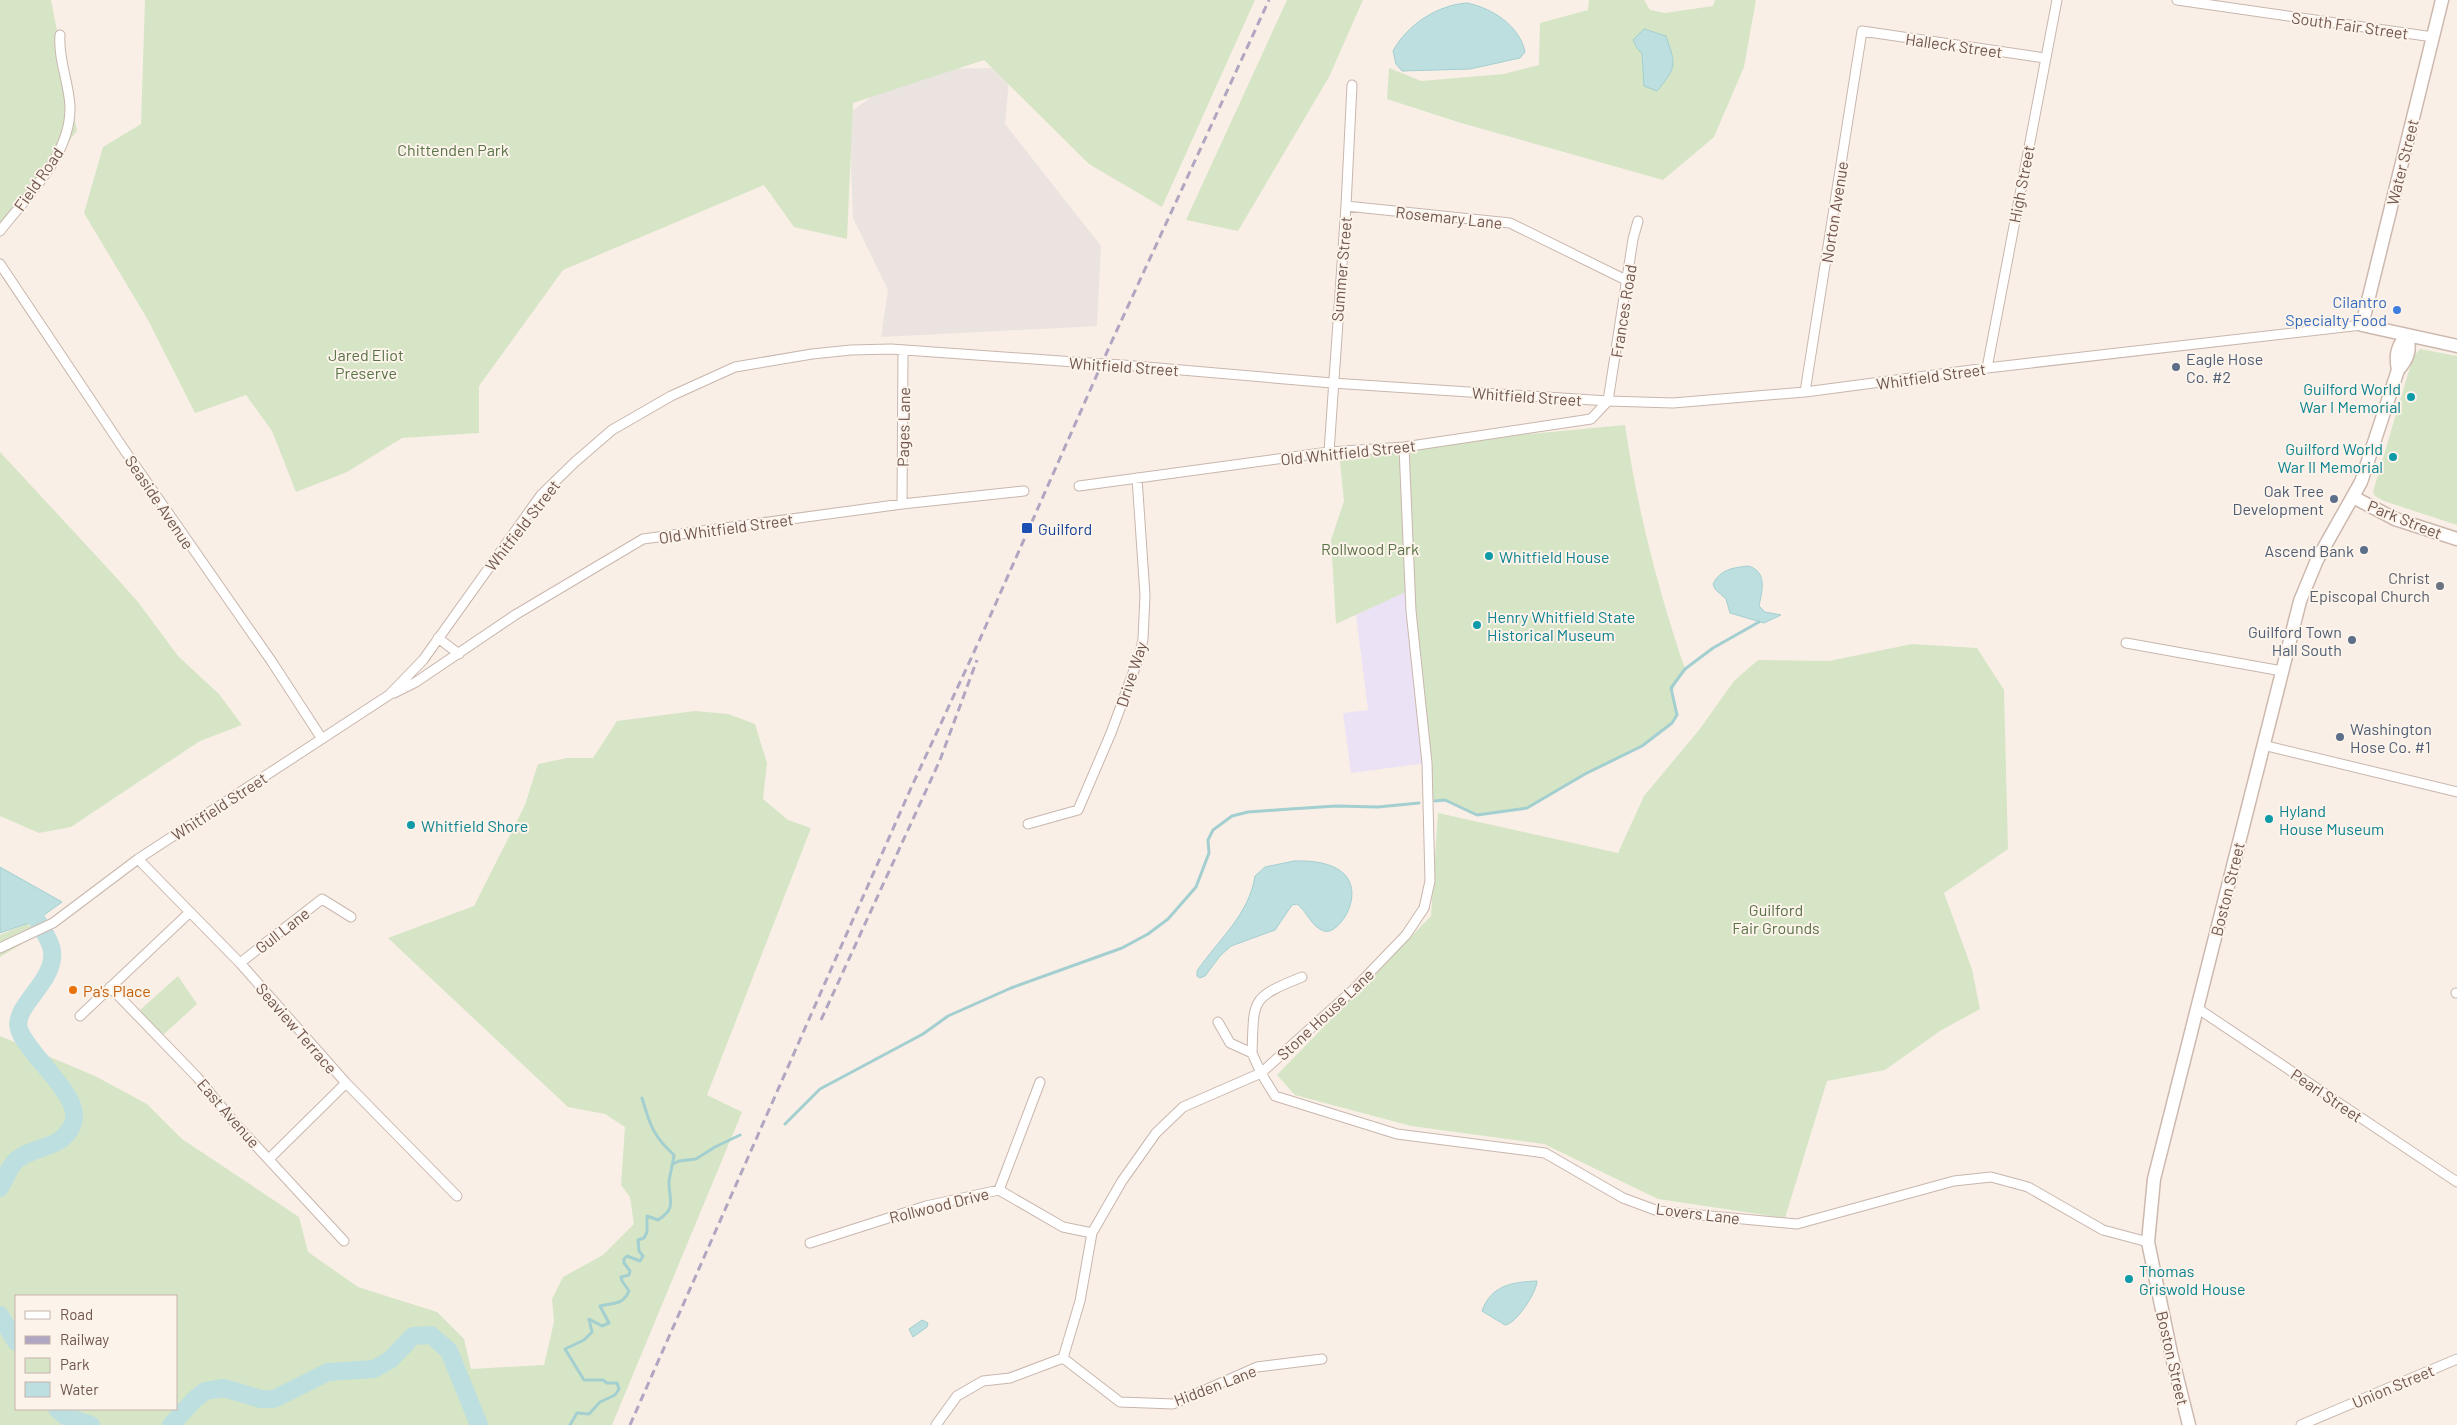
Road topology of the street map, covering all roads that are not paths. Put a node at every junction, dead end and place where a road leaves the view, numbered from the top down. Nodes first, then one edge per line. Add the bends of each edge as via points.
1 (2057, 0) edge
2 (2177, 0) edge
3 (2442, 0) edge
4 (1862, 32) joint
5 (60, 35) dead end
6 (2433, 37) junction
7 (2045, 58) junction
8 (1352, 85) dead end
9 (1346, 206) junction
10 (1638, 221) dead end
11 (0, 231) edge
12 (0, 264) edge
13 (1628, 281) junction
14 (2362, 325) junction
15 (2408, 335) junction
16 (2457, 346) edge
17 (904, 351) junction
18 (1987, 368) junction
19 (1332, 383) junction
20 (1805, 392) junction
21 (1608, 402) junction
22 (1404, 447) junction
23 (1329, 452) junction
24 (1137, 478) junction
25 (1080, 486) dead end
26 (1024, 491) dead end
27 (2353, 497) junction
28 (902, 504) junction
29 (2457, 539) edge
30 (438, 638) junction
31 (2126, 643) dead end
32 (459, 654) junction
33 (2282, 671) junction
34 (389, 695) junction
35 (322, 739) junction
36 (2263, 745) junction
37 (2457, 792) edge
38 (1028, 824) dead end
39 (138, 859) junction
40 (190, 912) junction
41 (351, 917) dead end
42 (0, 948) edge
43 (240, 963) junction
44 (1302, 977) dead end
45 (110, 987) junction
46 (2197, 1008) junction
47 (80, 1016) dead end
48 (1218, 1022) dead end
49 (1252, 1053) junction
50 (1261, 1073) junction
51 (1040, 1082) dead end
52 (346, 1083) junction
53 (270, 1158) junction
54 (2457, 1182) edge
55 (999, 1190) junction
56 (457, 1196) dead end
57 (1092, 1233) junction
58 (344, 1241) dead end
59 (2148, 1242) junction
60 (810, 1244) dead end
61 (1063, 1358) junction
62 (1322, 1359) dead end
63 (2457, 1359) edge
64 (936, 1425) edge
65 (2189, 1425) edge
66 (2301, 1425) edge

1 - 7 street, High Street
2 - 6 street, South Fair Street
3 - 6 main road, Water Street
4 - 7 street, Halleck Street
4 - 20 street, Norton Avenue
5 - 11 street, Field Road via 59,48 70,108 68,132 52,163
6 - 14 main road, Water Street
7 - 18 street, High Street
8 - 9 street, Summer Street
9 - 13 street, Rosemary Lane via 1510,223
9 - 19 street, Summer Street
10 - 13 street, Frances Road
12 - 35 street, Seaside Avenue
13 - 21 street, Frances Road
14 - 15 main road, Whitfield Street
14 - 18 street, Whitfield Street
15 - 16 main road, Whitfield Street
15 - 27 main road, Boston Street via 2399,344 2395,358 2398,370 2372,451
17 - 19 street, Whitfield Street, bridge
17 - 28 street, Pages Lane
17 - 30 street, Whitfield Street via 851,350 736,367 640,412 612,430 541,495
18 - 20 street, Whitfield Street
19 - 21 street, Whitfield Street
19 - 23 street, Summer Street
20 - 21 street, Whitfield Street via 1674,403
21 - 22 street, Old Whitfield Street via 1591,419 1580,422
22 - 23 street, Old Whitfield Street
22 - 50 street, Stone House Lane via 1411,612 1427,763 1430,881 1424,908 1406,935 1353,990
23 - 24 street, Old Whitfield Street
24 - 25 street, Old Whitfield Street
24 - 38 street, Drive Way via 1145,595 1144,640 1140,654 1078,810
26 - 28 street, Old Whitfield Street
27 - 29 main road, Park Street via 2395,519
27 - 33 main road, Boston Street via 2307,582
28 - 32 street, Old Whitfield Street via 643,539 516,615
30 - 32 street
30 - 34 street, Whitfield Street
31 - 33 street
32 - 34 street, Old Whitfield Street
33 - 36 main road, Boston Street
34 - 35 street, Whitfield Street
35 - 39 street, Whitfield Street
36 - 37 street
36 - 46 main road, Boston Street
39 - 40 street, Seaview Terrace
39 - 42 street, Whitfield Street via 52,923
40 - 43 street, Seaview Terrace
40 - 45 street
41 - 43 street, Gull Lane via 322,899
43 - 52 street, Seaview Terrace
44 - 49 street via 1273,988 1260,997 1253,1017
45 - 47 street
45 - 53 street, East Avenue via 198,1077 234,1122
46 - 54 street, Pearl Street
46 - 59 main road, Boston Street via 2154,1179
48 - 49 street via 1230,1043
49 - 50 street, Lovers Lane
50 - 57 street, Stone House Lane via 1183,1107 1156,1133 1122,1181
50 - 59 street, Lovers Lane via 1276,1096 1397,1134 1544,1153 1623,1198 1658,1211 1796,1224 1954,1181 1991,1177 2028,1187 2104,1230
51 - 55 street
52 - 53 street
52 - 56 street, Seaview Terrace
53 - 58 street, East Avenue
55 - 57 street, Rollwood Drive via 1063,1227
55 - 60 street, Rollwood Drive via 926,1206
57 - 61 street, Stone House Lane via 1080,1301
59 - 65 main road, Boston Street
61 - 62 street, Hidden Lane via 1120,1402 1173,1404 1257,1367
61 - 64 street via 1010,1378 983,1381 957,1396
63 - 66 street, Union Street

